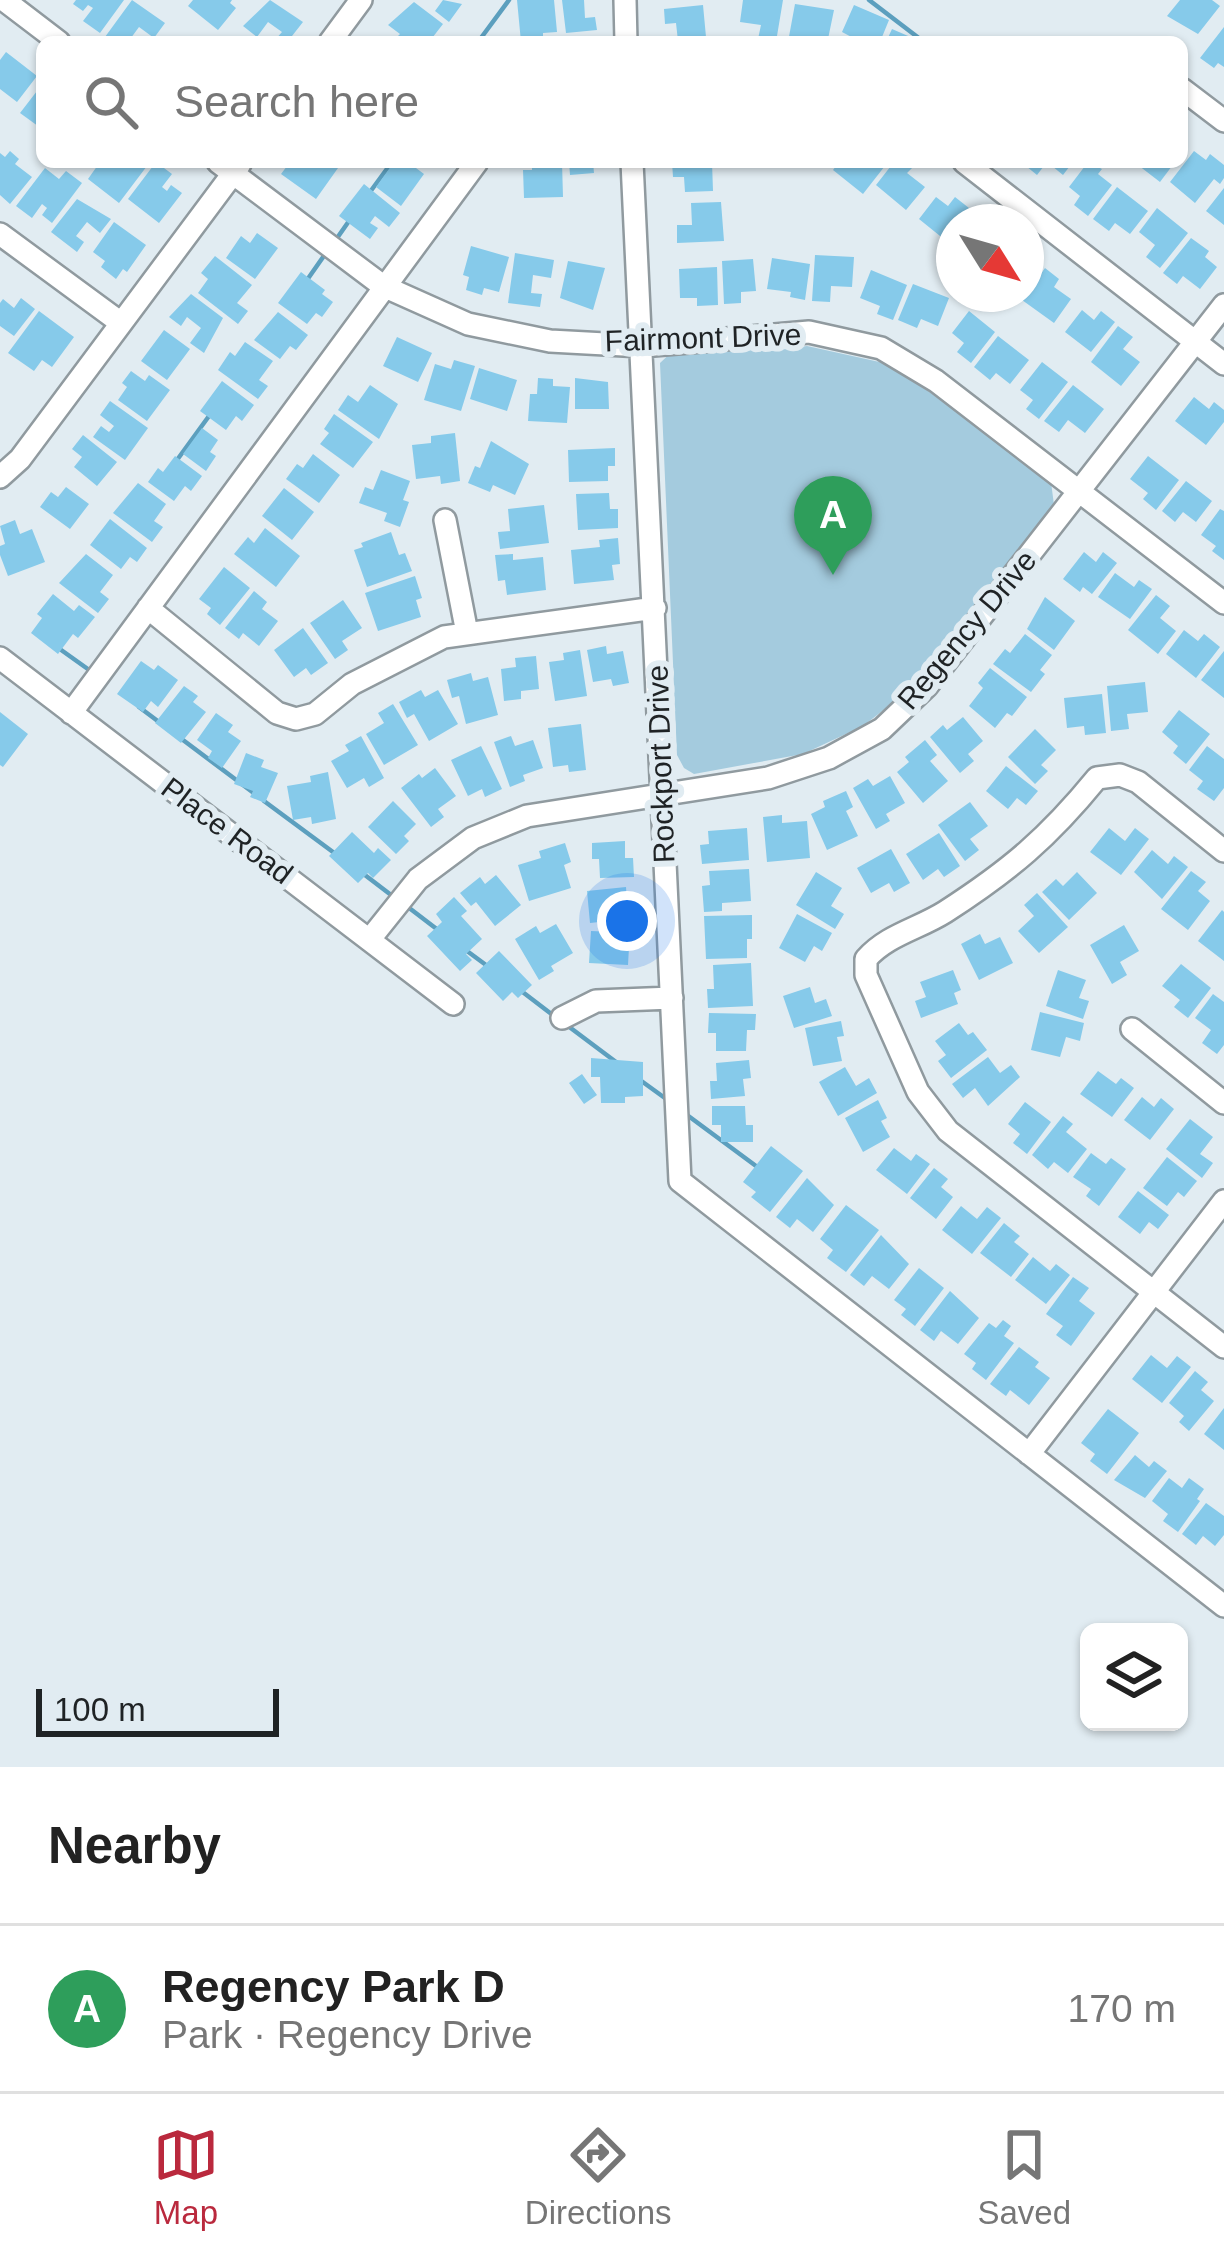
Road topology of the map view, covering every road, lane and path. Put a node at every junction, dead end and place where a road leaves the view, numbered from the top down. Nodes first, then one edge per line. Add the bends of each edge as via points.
1 (4, 0) edge
2 (361, 0) edge
3 (625, 0) edge
4 (51, 36) edge
5 (334, 36) edge
6 (626, 36) edge
7 (1188, 94) edge
8 (1224, 121) edge
9 (230, 168) edge
10 (234, 168) edge
11 (472, 168) edge
12 (632, 168) edge
13 (972, 168) edge
14 (0, 234) edge
15 (383, 286) junction
16 (1224, 305) edge
17 (121, 323) junction
18 (1196, 342) junction
19 (642, 346) junction
20 (1224, 364) edge
21 (0, 477) edge
22 (1080, 491) junction
23 (445, 520) dead end
24 (1224, 603) edge
25 (148, 608) junction
26 (655, 608) junction
27 (467, 633) junction
28 (0, 658) edge
29 (71, 713) junction
30 (662, 792) junction
31 (1224, 851) edge
32 (370, 939) junction
33 (672, 998) junction
34 (453, 1004) dead end
35 (562, 1018) dead end
36 (1132, 1029) dead end
37 (1224, 1102) edge
38 (1224, 1202) edge
39 (1154, 1293) junction
40 (1224, 1347) edge
41 (1029, 1454) junction
42 (1224, 1606) edge

1 - 4 street
2 - 5 street
3 - 6 street
7 - 8 street
9 - 17 street
10 - 15 street, Fairmont Drive
11 - 15 street
12 - 19 street, Rockport Drive
13 - 18 street
14 - 17 street
15 - 19 street, Fairmont Drive via 468,324 550,341
15 - 25 street
16 - 18 street, Regency Drive
17 - 21 street
18 - 20 street
18 - 22 street, Regency Drive
19 - 22 street, Fairmont Drive via 809,332 880,348
19 - 26 street, Rockport Drive
22 - 24 street, Fairmont Drive
22 - 30 street, Regency Drive via 928,686 882,729 768,778
23 - 27 street
25 - 27 street via 296,719 444,637
25 - 29 street
26 - 27 street
26 - 30 street, Rockport Drive
28 - 29 street, Place Road
29 - 32 street, Place Road
30 - 32 street, Regency Drive via 527,816 473,838 418,879
30 - 33 street, Rockport Drive
31 - 39 street via 1138,782 1097,778 1009,871 880,943 866,959 918,1093 948,1131
32 - 34 street, Place Road
33 - 35 street via 596,1001
33 - 41 street, Rockport Drive via 680,1181
36 - 37 street
38 - 39 street
39 - 40 street
39 - 41 street
41 - 42 street, Rockport Drive

